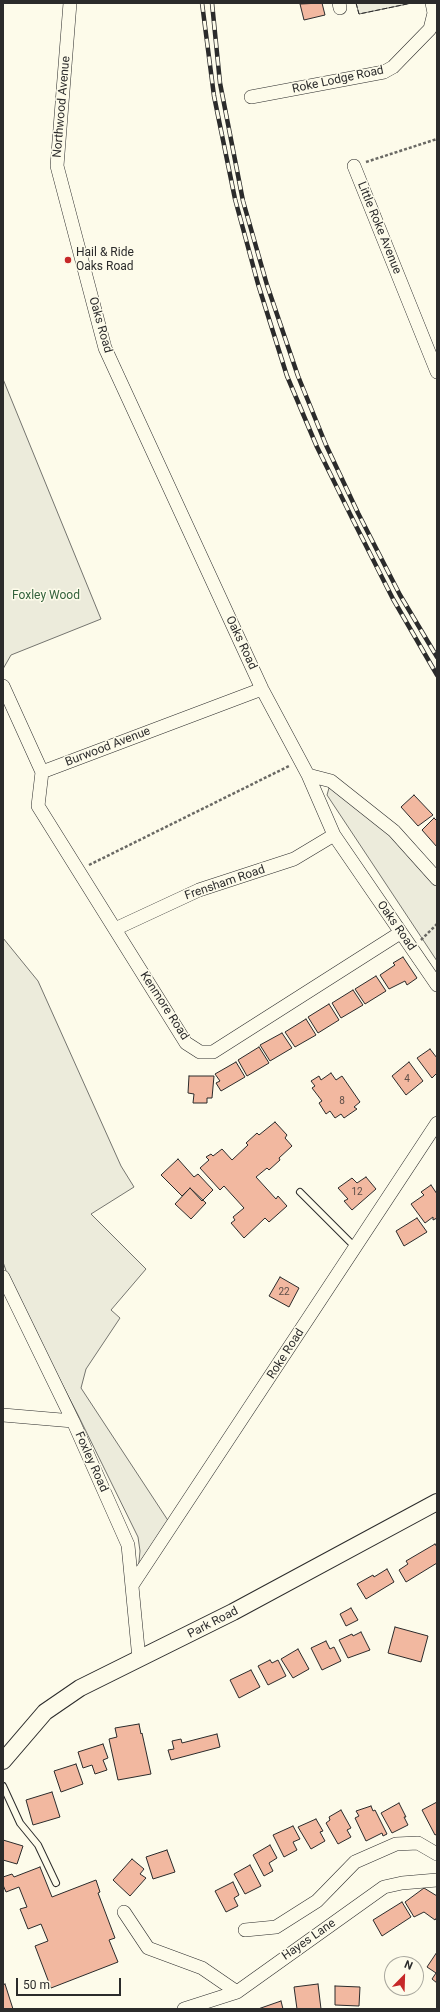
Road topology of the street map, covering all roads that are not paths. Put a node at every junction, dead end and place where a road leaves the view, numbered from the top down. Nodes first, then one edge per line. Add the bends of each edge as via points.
1 (70, 3) edge
2 (432, 3) edge
3 (251, 97) dead end
4 (354, 166) road end
5 (87, 279) joint
6 (437, 372) edge
7 (3, 686) edge
8 (262, 689) junction
9 (42, 772) junction
10 (308, 775) junction
11 (334, 835) junction
12 (437, 879) edge
13 (115, 929) junction
14 (400, 933) junction
15 (437, 985) edge
16 (437, 1123) edge
17 (300, 1192) dead end
18 (356, 1247) junction
19 (3, 1277) edge
20 (3, 1415) edge
21 (73, 1421) junction
22 (437, 1502) edge
23 (133, 1584) junction
24 (139, 1659) junction
25 (3, 1761) edge
26 (3, 1786) edge
27 (437, 1854) edge
28 (437, 1880) edge
29 (56, 1883) dead end
30 (124, 1912) dead end
31 (245, 1930) dead end
32 (237, 1992) junction
33 (184, 2009) edge

1 - 5 street, Northwood Avenue via 57,166
2 - 3 street, Roke Lodge Road via 434,17 430,29 393,67 384,72
4 - 6 street, Little Roke Avenue
5 - 8 street, Oaks Road via 105,348
7 - 9 street
8 - 9 street, Burwood Avenue
8 - 10 street, Oaks Road
9 - 13 street, Kenmore Road via 38,806
10 - 11 street, Oaks Road
10 - 12 street via 331,781 394,831
11 - 13 street, Frensham Road via 294,859 199,890
11 - 14 street, Oaks Road
13 - 14 street, Kenmore Road via 186,1042 200,1052 213,1052
14 - 15 street, Oaks Road
16 - 18 street, Roke Road
17 - 18 lane
18 - 23 street, Roke Road
19 - 21 street, Foxley Road
20 - 21 street
21 - 23 street, Foxley Road via 128,1545
22 - 24 street, Park Road via 233,1612
23 - 24 street, Foxley Road
24 - 25 street, Park Road via 80,1688 45,1712
26 - 29 lane via 20,1824 38,1845
27 - 31 street via 418,1843 396,1844 355,1862 317,1901 276,1927
28 - 32 street, Hayes Lane via 384,1887
30 - 32 street via 148,1948 202,1968
32 - 33 street, Hayes Lane

